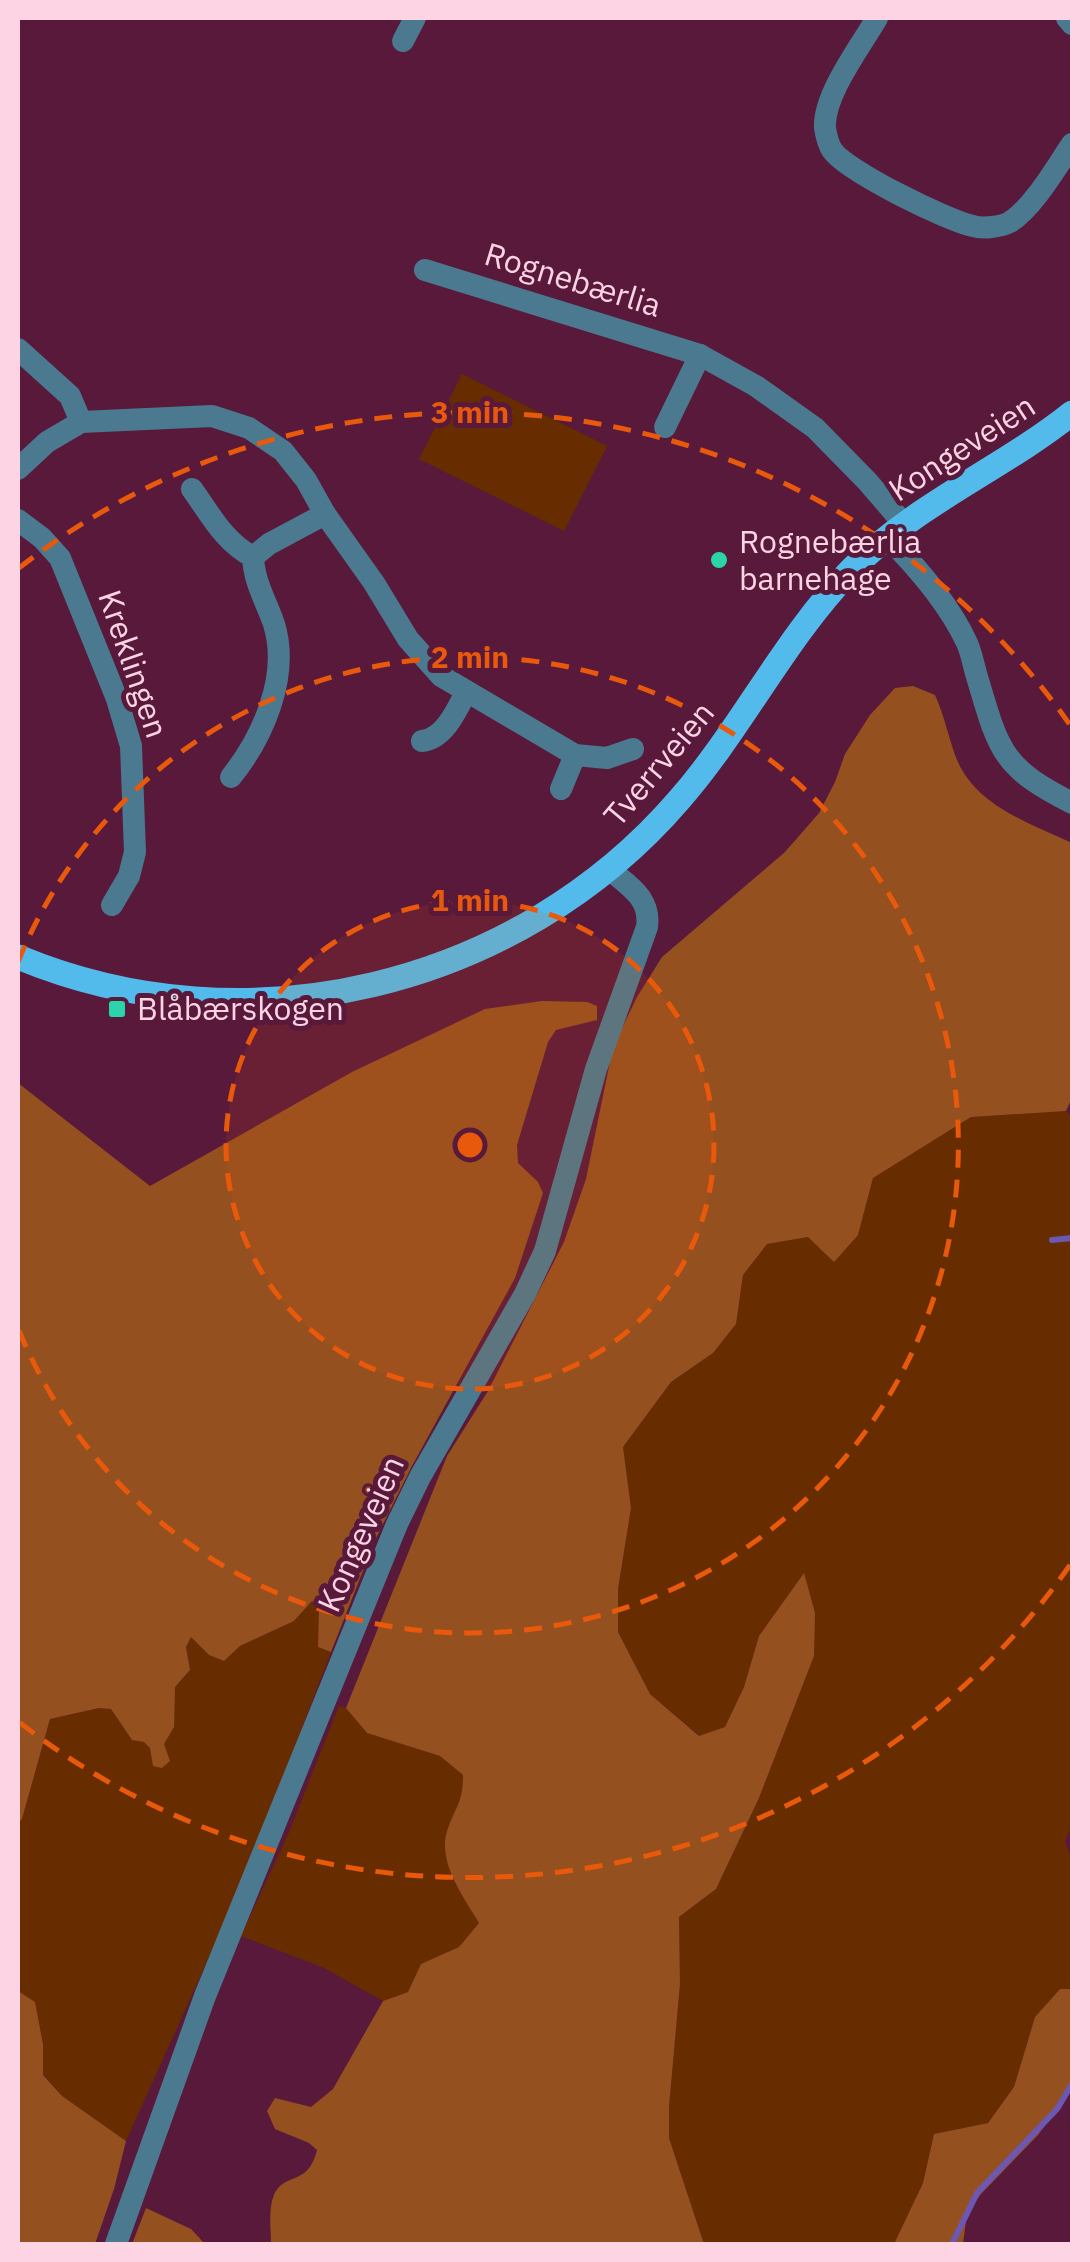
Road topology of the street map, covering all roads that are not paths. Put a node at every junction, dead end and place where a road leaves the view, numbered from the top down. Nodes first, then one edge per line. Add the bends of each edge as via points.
1 (415, 18) edge
2 (877, 18) edge
3 (1066, 18) edge
4 (1072, 24) edge
5 (403, 41) dead end
6 (1072, 144) edge
7 (425, 270) dead end
8 (18, 349) edge
9 (700, 355) junction
10 (1072, 413) edge
11 (81, 422) junction
12 (666, 427) dead end
13 (18, 469) edge
14 (192, 488) dead end
15 (324, 514) junction
16 (18, 520) edge
17 (895, 530) junction
18 (252, 557) junction
19 (466, 692) junction
20 (422, 742) dead end
21 (633, 749) dead end
22 (575, 755) junction
23 (231, 777) dead end
24 (560, 789) dead end
25 (1072, 803) edge
26 (609, 869) junction
27 (112, 905) dead end
28 (18, 957) edge
29 (116, 2244) edge

1 - 5 street
2 - 6 street via 826,112 832,150 850,166 978,228 1008,224 1023,211
3 - 4 street
7 - 9 street, Rognebærlia
8 - 11 street via 70,396
9 - 12 street
9 - 17 street, Rognebærlia via 815,428 868,481
10 - 17 main road, Kongeveien
11 - 13 street
11 - 15 street via 212,416 249,428 283,451
14 - 18 street via 222,533
15 - 18 street
15 - 19 street via 408,639 441,676
16 - 27 street, Kreklingen via 60,558 131,746 134,852
17 - 25 street, Rognebærlia via 961,630 1000,751 1021,774
17 - 26 main road, Tverrveien via 815,611 679,800
18 - 23 street via 278,642 278,670 252,751
19 - 20 street via 440,732
19 - 22 street
21 - 22 street via 607,758
22 - 24 street
26 - 28 main road, Tverrveien via 495,942 407,977 344,992 281,1001 188,1000 96,984
26 - 29 street, Kongeveien via 643,899 647,927 596,1068 545,1252 420,1477 376,1572 205,1996

